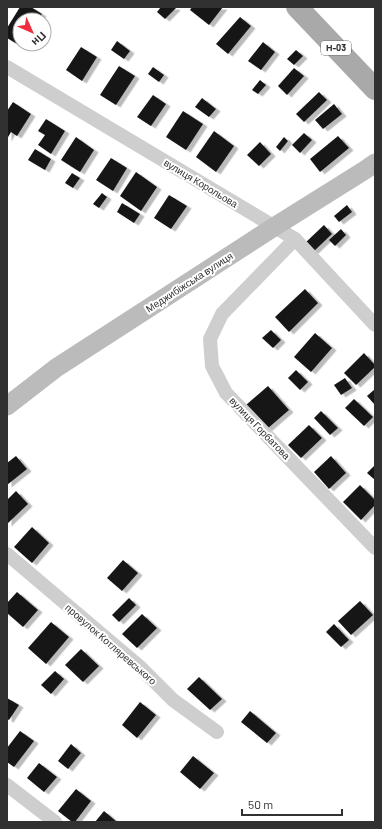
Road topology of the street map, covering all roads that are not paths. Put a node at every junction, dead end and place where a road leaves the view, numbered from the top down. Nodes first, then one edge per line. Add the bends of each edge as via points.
1 (297, 7) edge
2 (7, 67) edge
3 (375, 89) edge
4 (375, 163) edge
5 (274, 227) junction
6 (295, 239) junction
7 (375, 325) edge
8 (7, 406) edge
9 (375, 548) edge
10 (7, 554) edge
11 (217, 732) dead end
12 (7, 785) edge
13 (55, 822) edge

1 - 3 main road, Н-03
2 - 5 street, вулиця Корольова
4 - 5 main road, Меджибіжська вулиця
5 - 6 street, вулиця Корольова
5 - 8 main road, Меджибіжська вулиця via 56,368
6 - 7 street, вулиця Корольова
6 - 9 street, вулиця Горбатова via 222,314 210,339 212,366 226,393
10 - 11 street, провулок Котляревського via 139,666 173,700
12 - 13 street

